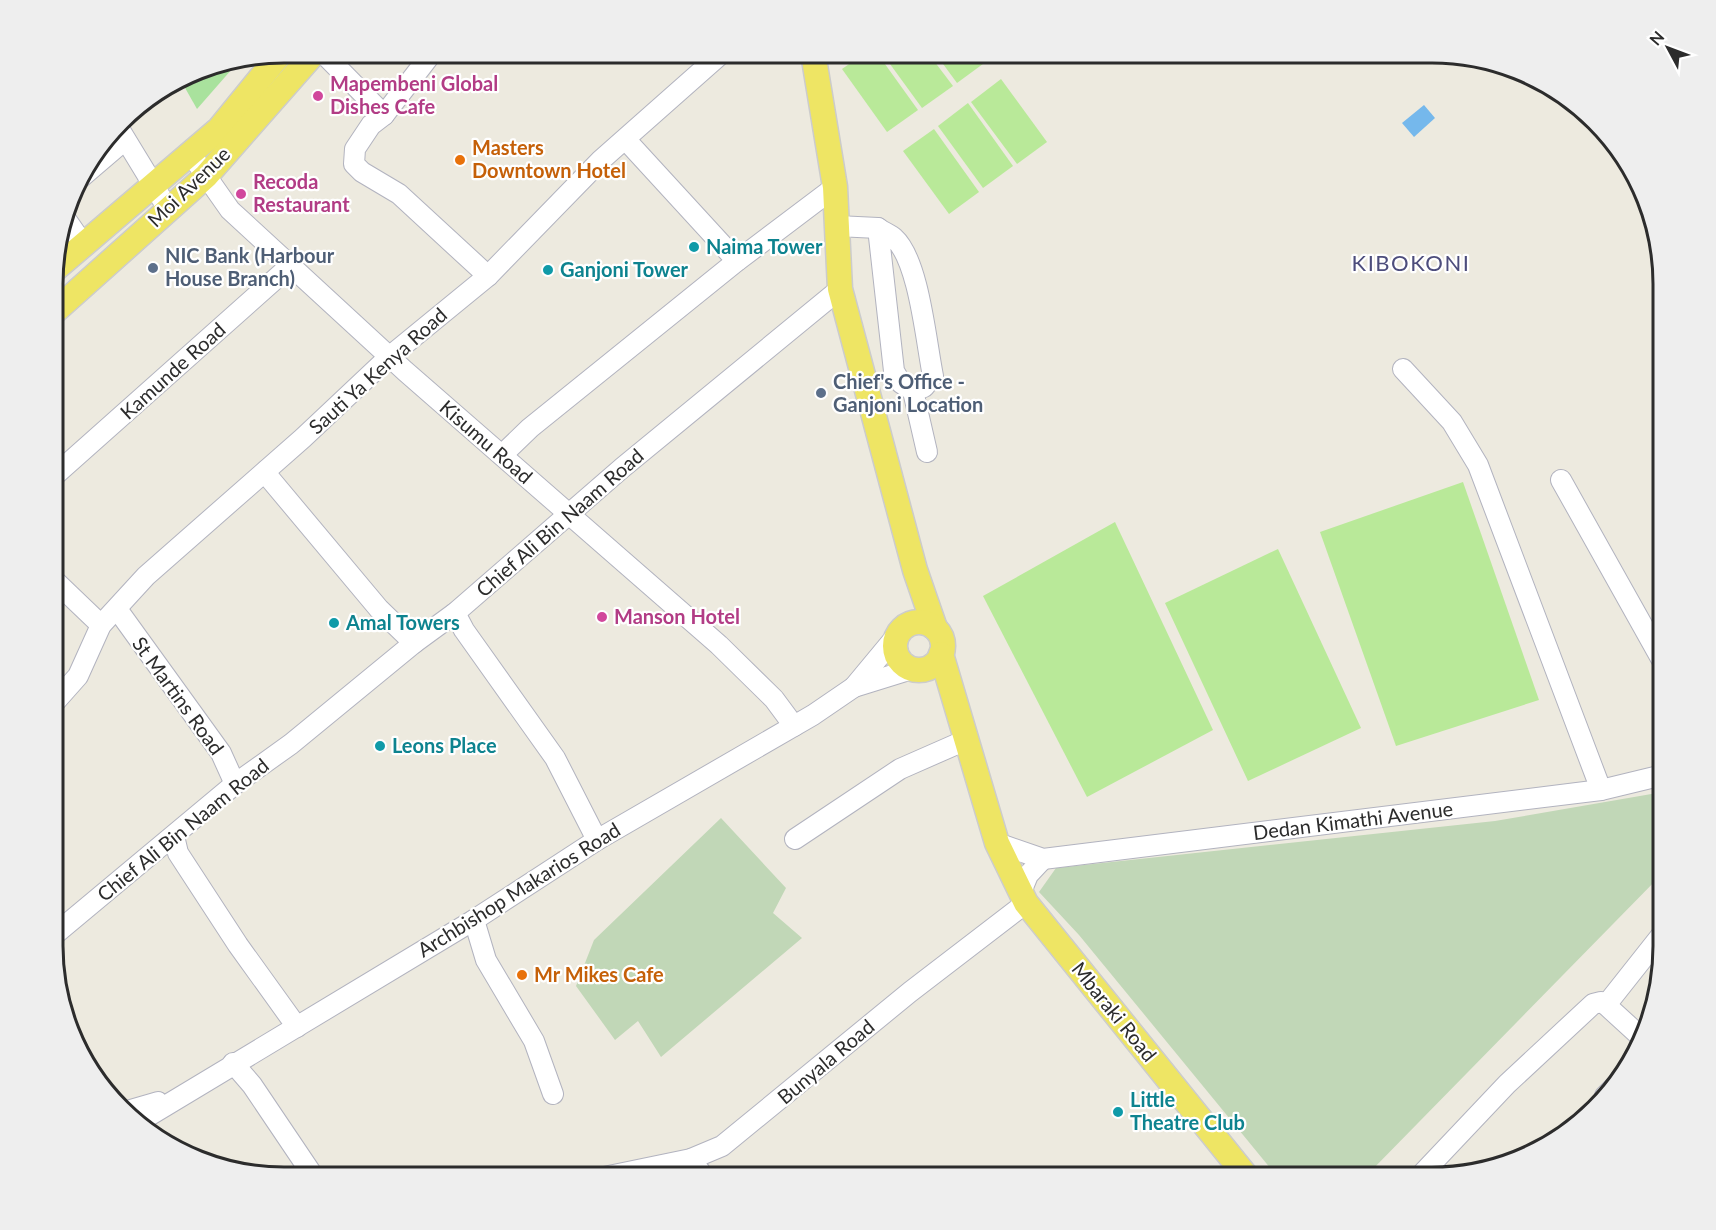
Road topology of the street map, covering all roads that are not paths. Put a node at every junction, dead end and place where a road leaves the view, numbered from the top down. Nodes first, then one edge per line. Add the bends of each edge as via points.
1 (273, 63) edge
2 (305, 63) edge
3 (333, 63) edge
4 (424, 63) edge
5 (702, 63) edge
6 (815, 63) edge
7 (384, 115) junction
8 (121, 134) edge
9 (626, 140) junction
10 (190, 153) junction
11 (207, 176) junction
12 (151, 185) junction
13 (835, 187) junction
14 (168, 209) junction
15 (837, 226) junction
16 (71, 227) edge
17 (878, 228) junction
18 (83, 244) junction
19 (64, 261) edge
20 (737, 261) junction
21 (290, 266) junction
22 (488, 276) junction
23 (840, 289) junction
24 (63, 304) edge
25 (389, 357) junction
26 (1403, 369) dead end
27 (913, 391) junction
28 (927, 452) dead end
29 (502, 455) junction
30 (63, 468) edge
31 (267, 470) junction
32 (1561, 480) dead end
33 (568, 515) junction
34 (915, 570) junction
35 (63, 589) edge
36 (117, 609) junction
37 (455, 613) junction
38 (101, 625) junction
39 (935, 628) junction
40 (903, 629) junction
41 (414, 643) junction
42 (1653, 644) edge
43 (941, 654) junction
44 (916, 669) junction
45 (854, 687) junction
46 (63, 694) edge
47 (774, 699) junction
48 (813, 715) junction
49 (794, 726) junction
50 (964, 731) junction
51 (1653, 777) edge
52 (235, 784) junction
53 (1601, 790) junction
54 (174, 836) junction
55 (795, 839) dead end
56 (597, 840) junction
57 (997, 843) junction
58 (1043, 859) junction
59 (1024, 898) junction
60 (474, 920) junction
61 (63, 928) edge
62 (1653, 946) edge
63 (1606, 1005) junction
64 (297, 1027) junction
65 (1636, 1032) edge
66 (233, 1064) junction
67 (184, 1094) junction
68 (553, 1094) dead end
69 (135, 1109) edge
70 (145, 1118) edge
71 (692, 1159) junction
72 (307, 1167) edge
73 (653, 1167) edge
74 (697, 1167) edge
75 (1239, 1167) edge
76 (1428, 1167) edge

1 - 10 main road, Moi Avenue via 219,129
2 - 11 main road, Moi Avenue
3 - 7 street
4 - 7 street
5 - 9 street, Sauti Ya Kenya Road
6 - 13 main road
7 - 22 street via 371,125 355,150 354,164 399,194
8 - 12 street
9 - 20 street
9 - 22 street, Sauti Ya Kenya Road via 601,160
10 - 11 street, Kisumu Road
10 - 12 main road, Moi Avenue
11 - 14 main road, Moi Avenue
11 - 21 street, Kisumu Road via 230,210
12 - 14 street
12 - 18 main road, Moi Avenue
13 - 15 main road
13 - 20 street
14 - 24 main road, Moi Avenue
15 - 17 street
15 - 23 main road
16 - 18 street
17 - 27 street via 894,371 901,383
17 - 27 street via 894,238 912,268 933,376 924,387
18 - 19 main road, Moi Avenue
20 - 29 street
21 - 25 street, Kisumu Road
21 - 30 street, Kamunde Road
22 - 25 street, Sauti Ya Kenya Road
23 - 33 street, Chief Ali Bin Naam Road
23 - 34 main road
25 - 29 street, Kisumu Road
25 - 31 street, Sauti Ya Kenya Road
26 - 53 street via 1452,422 1478,465
27 - 28 street
29 - 33 street, Kisumu Road
31 - 36 street, Sauti Ya Kenya Road via 167,556
31 - 41 street via 266,474 352,576
32 - 42 street
33 - 37 street, Chief Ali Bin Naam Road
33 - 47 street, Kisumu Road via 711,638
34 - 39 main road
34 - 40 main road
35 - 38 street
36 - 38 street, Sauti Ya Kenya Road
36 - 52 street, St Martins Road via 221,753
37 - 41 street, Chief Ali Bin Naam Road
37 - 56 street via 561,768
38 - 46 street, Sauti Ya Kenya Road via 78,676
39 - 40 main road via 918,622
39 - 43 main road via 943,645
40 - 44 main road via 895,648 897,655 906,666
40 - 45 street
41 - 52 street, Chief Ali Bin Naam Road via 291,744
43 - 44 main road via 937,662
43 - 50 main road, Mbaraki Road
44 - 45 street
44 - 50 main road
45 - 48 street, Archbishop Makarios Road
47 - 48 street, Kisumu Road
47 - 49 street, Kisumu Road
48 - 49 street, Archbishop Makarios Road
49 - 56 street, Archbishop Makarios Road
50 - 55 street
50 - 57 main road, Mbaraki Road
51 - 53 street, Dedan Kimathi Avenue
52 - 54 street, Chief Ali Bin Naam Road
53 - 58 street, Dedan Kimathi Avenue
54 - 61 street, Chief Ali Bin Naam Road
54 - 64 street via 184,863
56 - 60 street, Archbishop Makarios Road
57 - 58 street, Dedan Kimathi Avenue
57 - 59 main road, Mbaraki Road
58 - 59 street via 1028,875
59 - 71 street, Bunyala Road via 745,1130
59 - 75 main road, Mbaraki Road
60 - 64 street, Archbishop Makarios Road
60 - 68 street via 486,960 534,1041
62 - 63 street
63 - 65 street
63 - 76 street via 1593,1004 1563,1029
64 - 66 street, Archbishop Makarios Road
66 - 67 street, Archbishop Makarios Road
66 - 72 street via 252,1085
67 - 69 street, Archbishop Makarios Road
67 - 70 street, Archbishop Makarios Road
71 - 73 street, Bunyala Road
71 - 74 street

